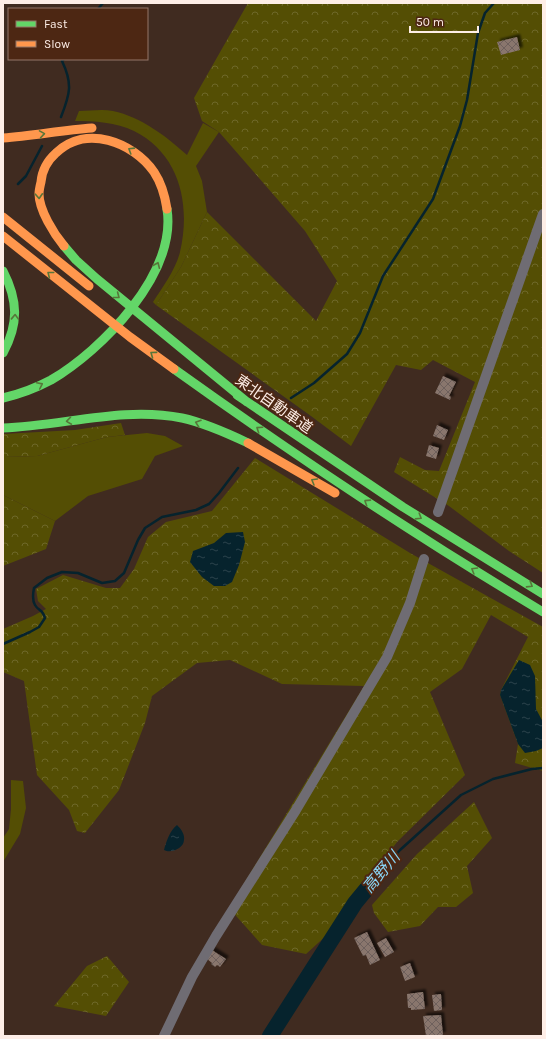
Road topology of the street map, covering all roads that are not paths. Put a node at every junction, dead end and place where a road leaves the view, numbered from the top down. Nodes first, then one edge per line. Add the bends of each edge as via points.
1 (101, 128) dead end
2 (3, 138) edge
3 (543, 214) edge
4 (3, 217) edge
5 (176, 232) dead end
6 (3, 236) edge
7 (3, 271) edge
8 (94, 290) dead end
9 (141, 302) junction
10 (117, 308) dead end
11 (115, 340) dead end
12 (3, 353) edge
13 (59, 385) dead end
14 (3, 398) edge
15 (247, 402) junction
16 (3, 407) edge
17 (3, 428) edge
18 (340, 496) dead end
19 (359, 507) dead end
20 (438, 512) dead end
21 (424, 559) dead end
22 (458, 561) junction
23 (543, 594) edge
24 (543, 612) edge
25 (164, 1036) edge

2 -> 1 highway
3 - 20 street
4 - 8 highway
5 - 9 highway via 169,260
22 -> 6 highway, 東北自動車道 via 238,415 130,337
12 -> 7 highway via 9,345 15,318 12,291
9 - 11 highway via 134,320
14 -> 9 highway via 28,391 67,370 93,350
9 -> 15 highway via 165,242 168,213 162,187 149,164 127,147 114,141 96,138 80,139 70,143 52,156 40,177 39,204 49,226 83,267 104,286
10 - 15 highway, 東北自動車道
13 - 16 highway via 28,400
15 -> 23 highway, 東北自動車道 via 403,507
18 -> 17 highway via 241,440 190,420 156,415 122,415
19 - 22 highway
21 - 25 street via 410,603 386,657 296,810 216,936 192,977
24 -> 22 highway, 東北自動車道

